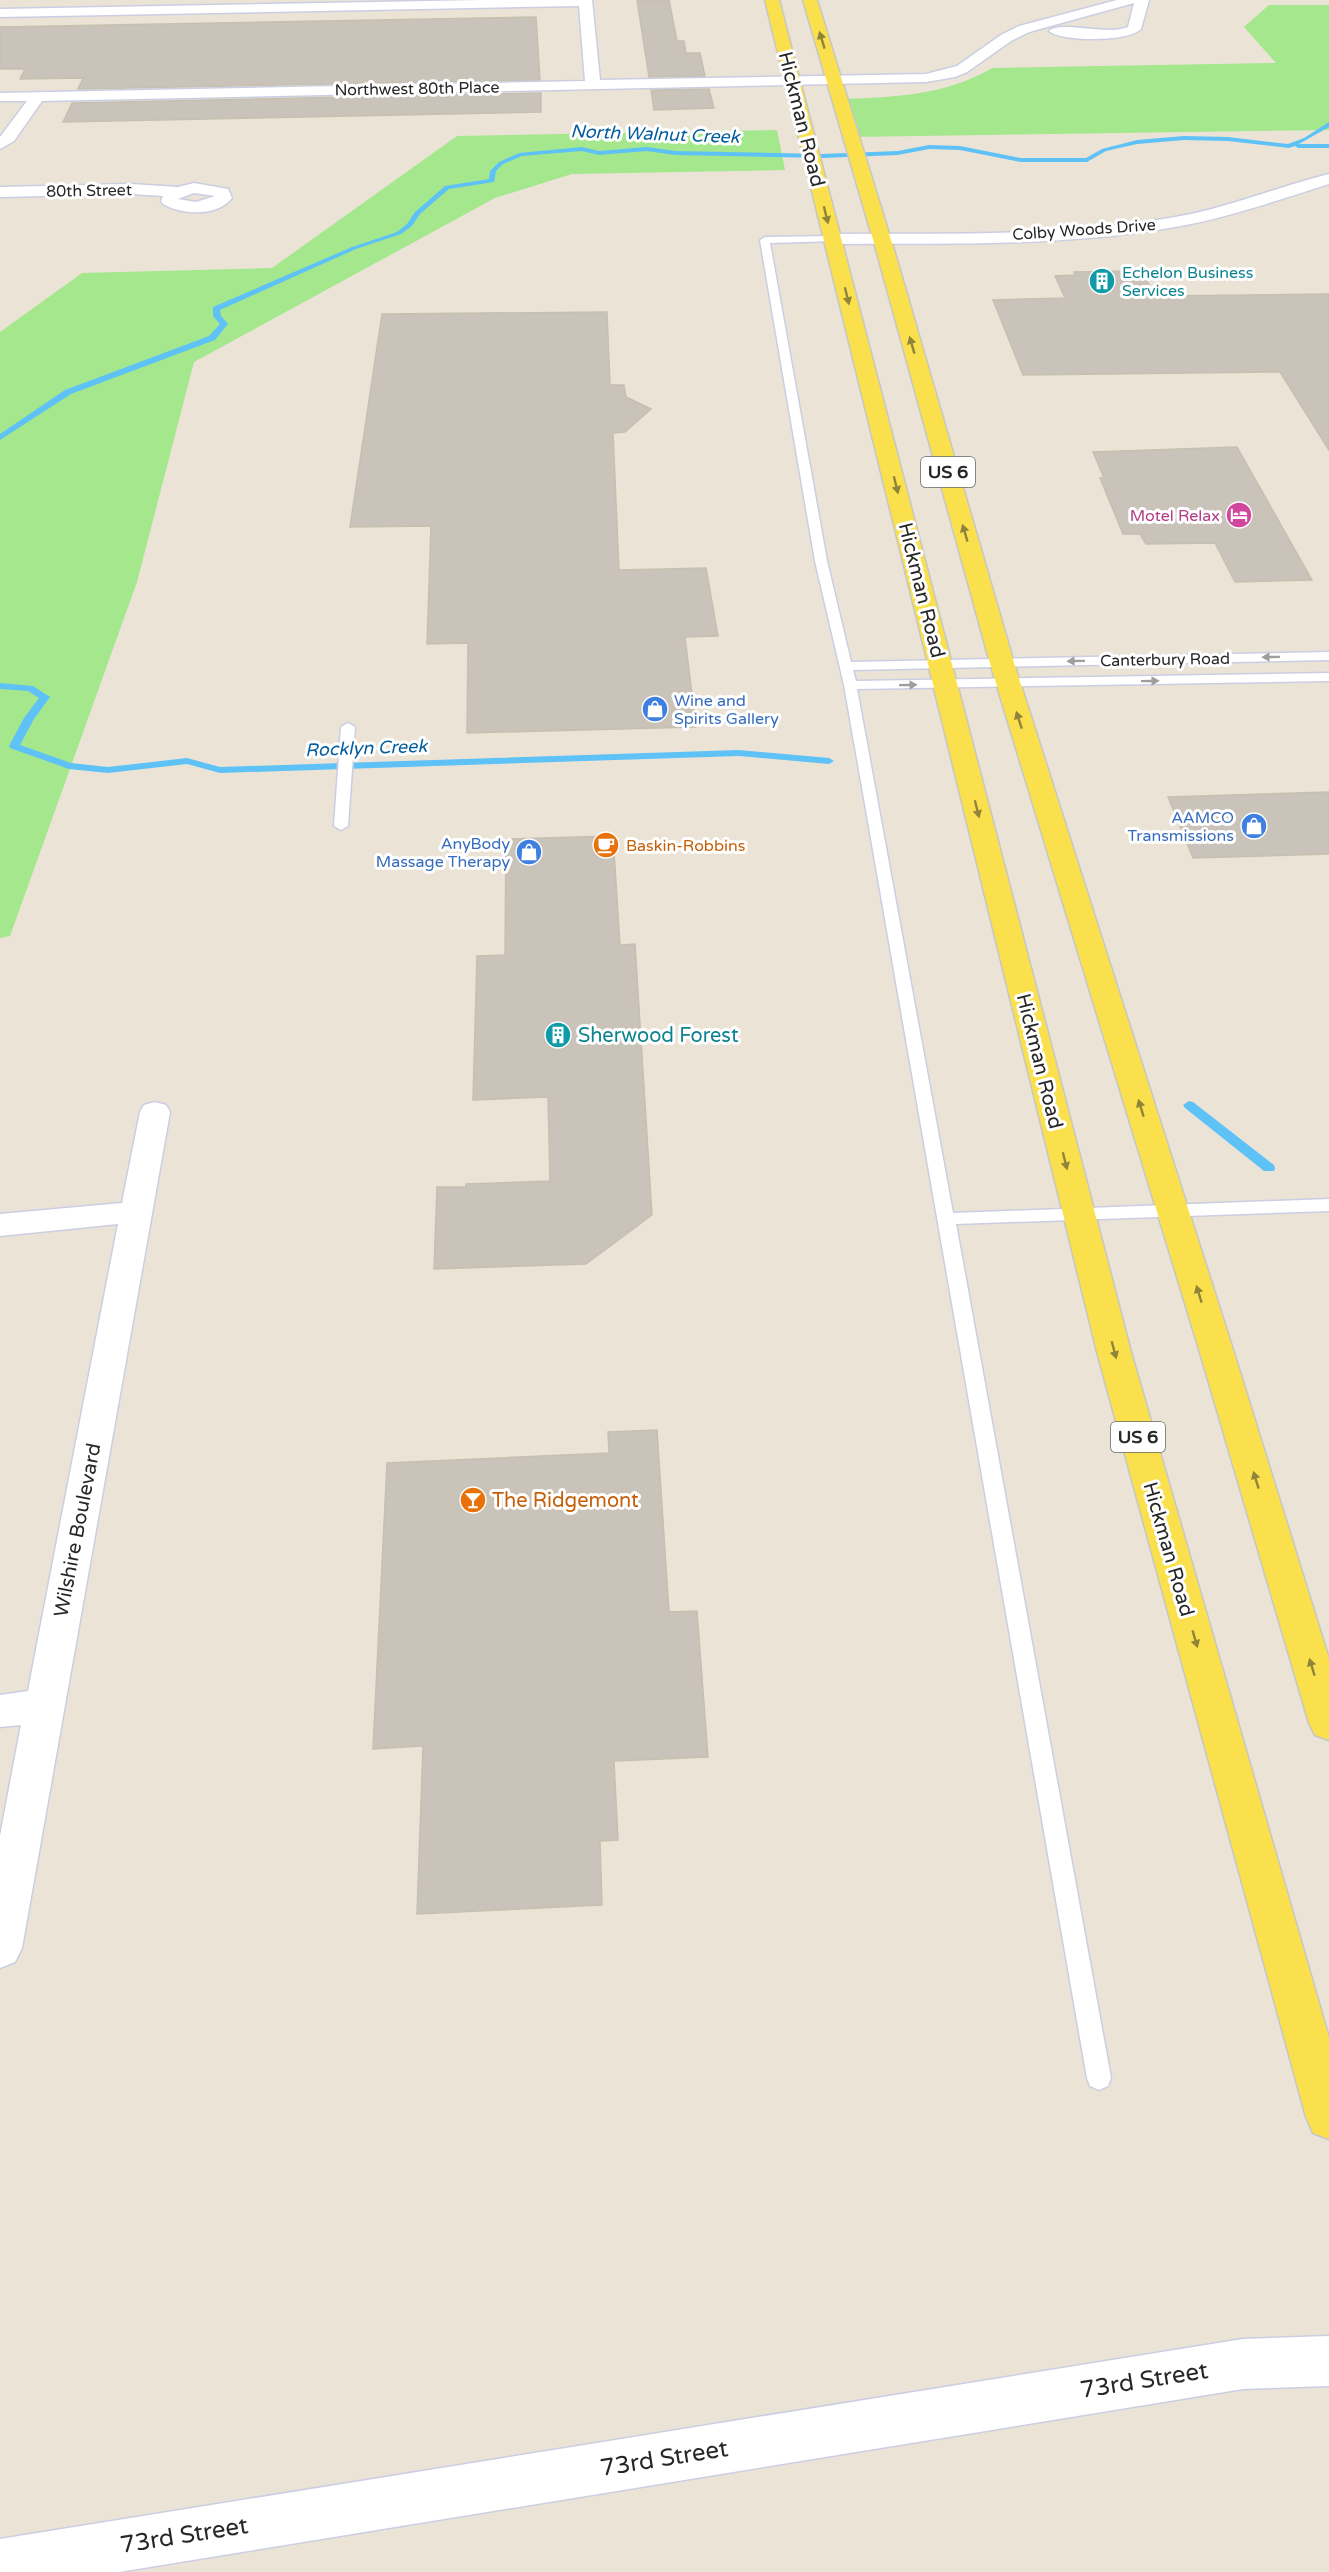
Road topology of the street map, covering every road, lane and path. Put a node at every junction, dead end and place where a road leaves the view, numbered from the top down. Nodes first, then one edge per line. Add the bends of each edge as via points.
1 (772, 0) edge
2 (810, 0) edge
3 (1132, 0) edge
4 (1142, 0) edge
5 (586, 1) edge
6 (0, 13) edge
7 (1024, 29) junction
8 (793, 81) junction
9 (834, 81) junction
10 (593, 85) junction
11 (38, 96) junction
12 (0, 97) edge
13 (0, 144) edge
14 (1329, 179) edge
15 (0, 192) edge
16 (178, 192) dead end
17 (882, 238) junction
18 (833, 239) junction
19 (1329, 656) edge
20 (844, 666) junction
21 (1005, 673) junction
22 (942, 674) junction
23 (1329, 677) edge
24 (850, 686) junction
25 (348, 727) dead end
26 (341, 826) dead end
27 (155, 1112) dead end
28 (1327, 1202) edge
29 (1173, 1211) junction
30 (137, 1212) junction
31 (1078, 1214) junction
32 (945, 1219) junction
33 (0, 1225) edge
34 (45, 1706) junction
35 (0, 1711) edge
36 (1329, 1723) edge
37 (0, 1948) edge
38 (1099, 2078) dead end
39 (1329, 2117) edge
40 (1329, 2361) edge
41 (0, 2565) edge

1 - 8 main road, Hickman Road / US 6
9 -> 2 main road, Hickman Road / US 6
3 - 7 street, Northwest 80th Place
4 - 7 street via 1134,29 1127,33
5 - 6 street
5 - 10 street
7 - 9 street, Northwest 80th Place via 950,74
8 - 9 street, Northwest 80th Place
8 - 10 street, Northwest 80th Place
8 -> 18 main road, Hickman Road / US 6
9 - 17 main road, Hickman Road / US 6
10 - 11 street, Northwest 80th Place
11 - 12 street, Northwest 80th Place
11 - 13 street via 9,138
14 - 17 street, Colby Woods Drive via 1207,215 1139,227 1039,235
15 - 16 street, 80th Street
17 - 18 street, Colby Woods Drive
21 -> 17 main road, Hickman Road / US 6
18 - 20 lane via 765,240 819,554
18 -> 22 main road, Hickman Road / US 6
19 -> 21 lane, Canterbury Road
20 - 22 lane
20 - 24 lane
21 - 22 lane
21 - 22 lane
21 -> 23 lane, Canterbury Road
29 -> 21 main road, Hickman Road / US 6
24 -> 22 lane
22 -> 31 main road, Hickman Road / US 6
24 - 32 lane
25 - 26 lane
27 - 30 street, Wilshire Boulevard
28 - 29 lane
29 - 31 lane
36 -> 29 main road, Hickman Road / US 6
30 - 33 street
30 - 34 street, Wilshire Boulevard
31 - 32 lane
31 -> 39 main road, Hickman Road / US 6
32 - 38 lane
34 - 35 street
34 - 37 street, Wilshire Boulevard
40 - 41 street, 73rd Street via 1244,2364

